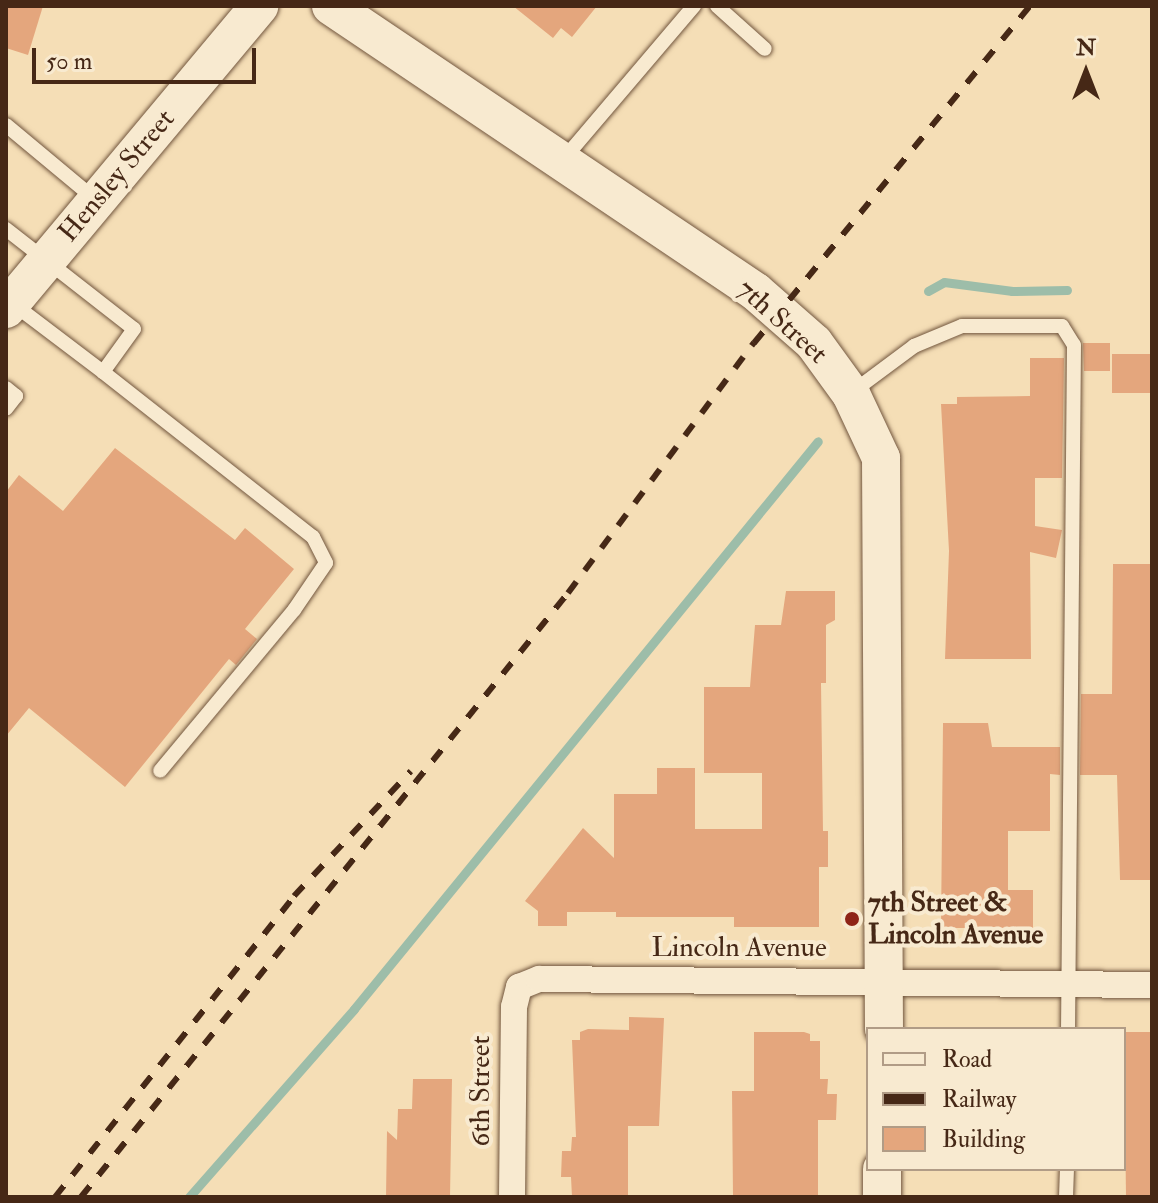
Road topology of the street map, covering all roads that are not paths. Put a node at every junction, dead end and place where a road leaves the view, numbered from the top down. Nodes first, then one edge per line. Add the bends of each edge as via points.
1 (259, 6) edge
2 (331, 6) edge
3 (694, 6) edge
4 (717, 6) edge
5 (765, 49) dead end
6 (6, 125) edge
7 (562, 161) junction
8 (97, 200) junction
9 (6, 229) edge
10 (48, 258) junction
11 (9, 306) edge
12 (103, 372) junction
13 (6, 388) edge
14 (851, 394) junction
15 (6, 409) edge
16 (160, 771) dead end
17 (884, 981) junction
18 (1069, 984) junction
19 (1152, 985) edge
20 (519, 987) joint
21 (884, 1027) edge
22 (1068, 1027) edge
23 (882, 1171) edge
24 (1067, 1171) edge
25 (512, 1197) edge
26 (882, 1197) edge
27 (1066, 1197) edge

1 - 8 street, Hensley Street
2 - 7 street, 7th Street
3 - 7 lane
4 - 5 lane
6 - 8 lane
7 - 14 street, 7th Street via 756,292 814,343
8 - 10 street, Hensley Street
9 - 10 lane
10 - 11 street, Hensley Street
10 - 12 lane via 134,329
11 - 12 lane
12 - 16 lane via 313,537 326,563 294,610
13 - 15 lane via 16,396
14 - 17 street, 7th Street via 881,458
14 - 18 lane via 914,346 962,326 1062,326 1074,345
17 - 18 street, Lincoln Avenue
17 - 20 street, Lincoln Avenue via 539,979
17 - 21 street, 7th Street
18 - 19 street, Lincoln Avenue
18 - 22 lane
20 - 25 street, 6th Street via 514,1007
23 - 26 street
24 - 27 lane

